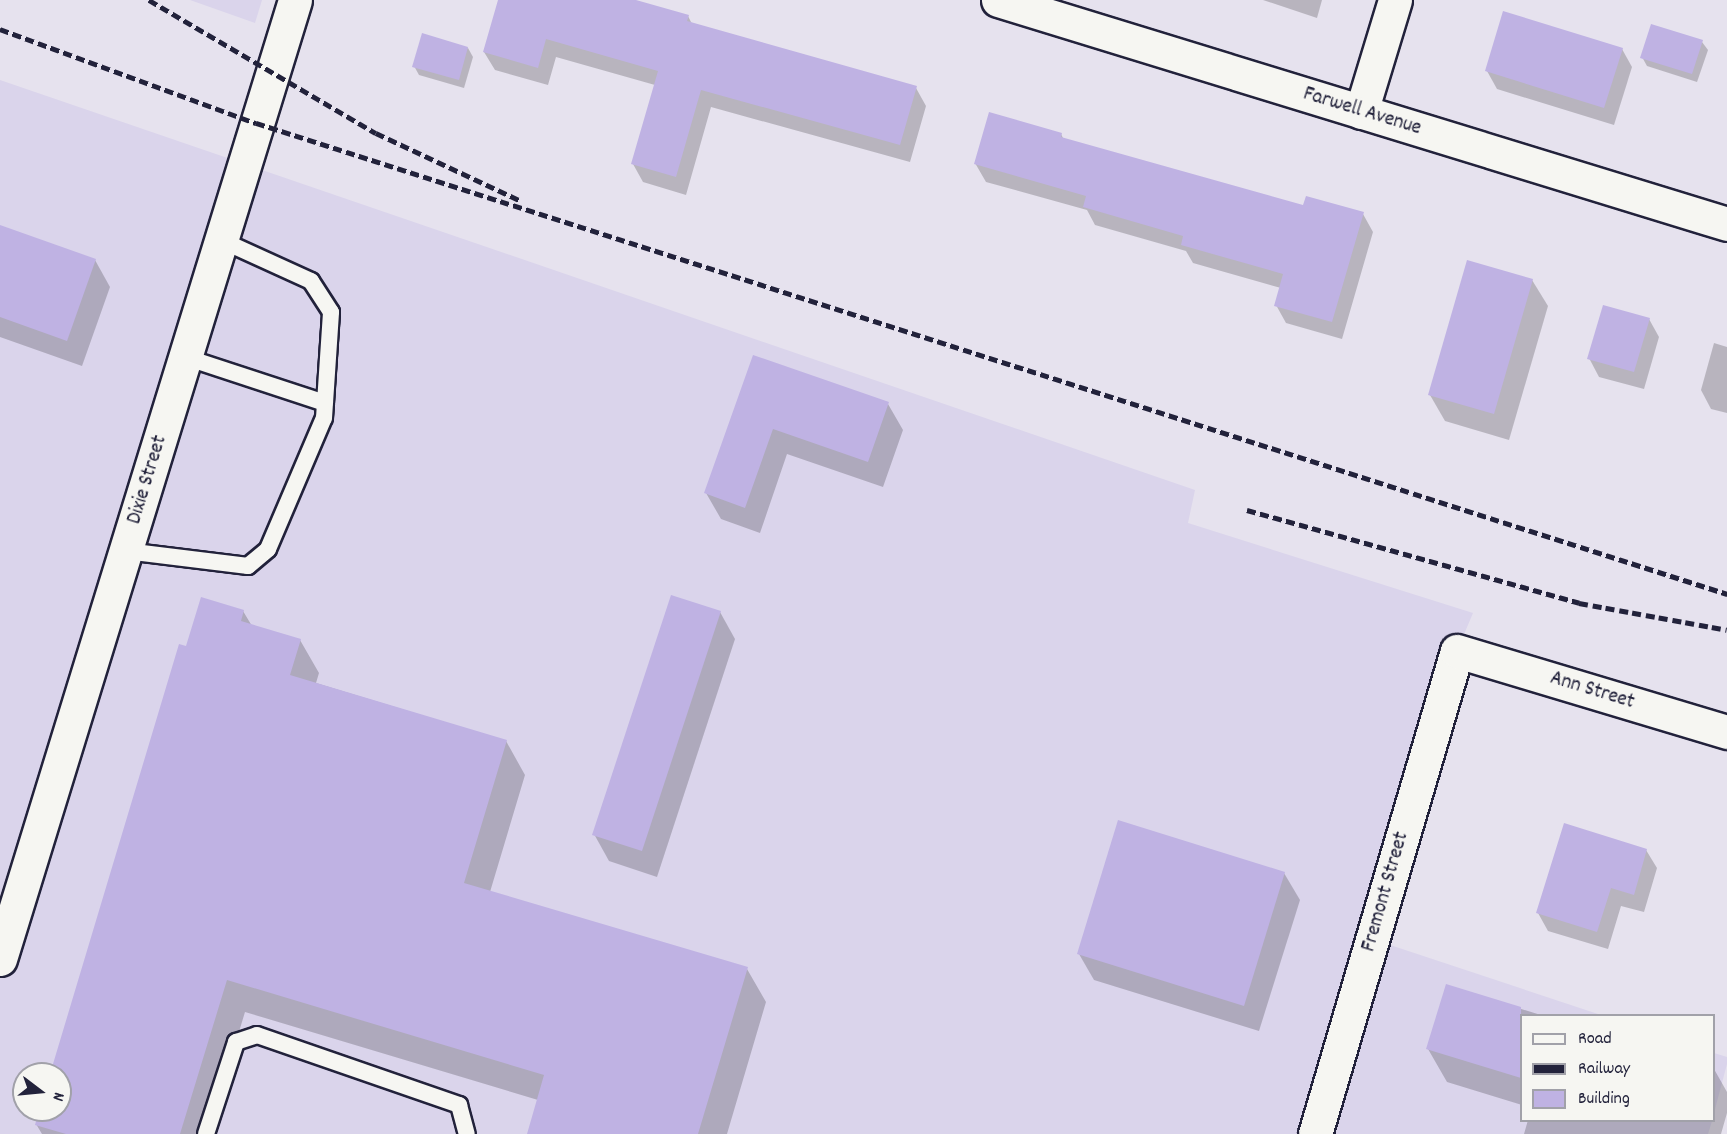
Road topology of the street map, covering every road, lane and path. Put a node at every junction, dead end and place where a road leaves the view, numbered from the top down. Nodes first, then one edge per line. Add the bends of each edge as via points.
1 (295, 0) edge
2 (998, 0) edge
3 (1395, 0) edge
4 (1361, 112) junction
5 (1727, 224) edge
6 (221, 240) junction
7 (186, 357) junction
8 (325, 402) junction
9 (126, 551) junction
10 (1457, 651) joint
11 (1727, 732) edge
12 (0, 959) edge
13 (206, 1134) edge
14 (467, 1134) edge
15 (1315, 1134) edge

1 - 6 street, Dixie Street
2 - 4 street, Farwell Avenue
3 - 4 street
4 - 5 street, Farwell Avenue
6 - 7 street, Dixie Street
6 - 8 lane via 311,281 331,312
7 - 8 lane
7 - 9 street, Dixie Street
8 - 9 lane via 324,418 268,549 248,566
9 - 12 street, Dixie Street
10 - 11 street, Ann Street
10 - 15 street, Fremont Street
13 - 14 lane via 236,1042 257,1035 459,1105

